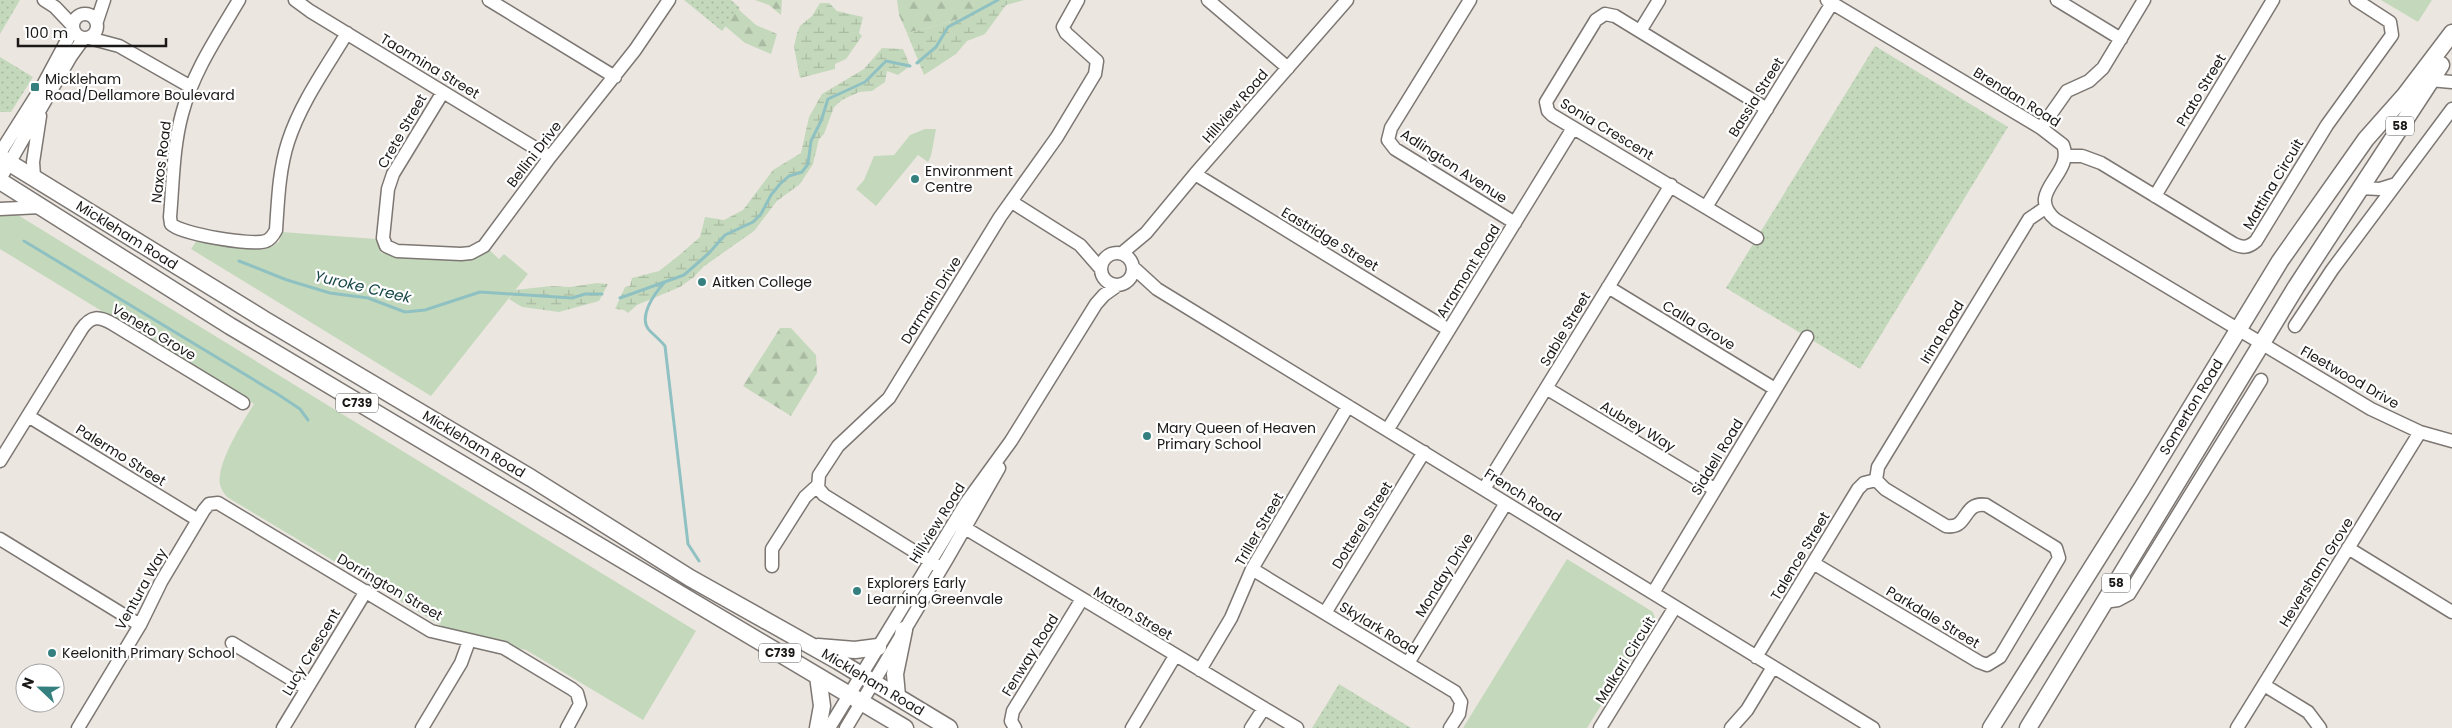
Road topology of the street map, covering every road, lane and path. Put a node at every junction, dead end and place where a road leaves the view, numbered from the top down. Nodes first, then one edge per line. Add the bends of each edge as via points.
1 (44, 0) edge
2 (99, 0) edge
3 (104, 0) edge
4 (239, 0) edge
5 (295, 0) edge
6 (489, 0) edge
7 (669, 0) edge
8 (1078, 0) edge
9 (1208, 0) edge
10 (1347, 0) edge
11 (1470, 0) edge
12 (1659, 0) edge
13 (2057, 0) edge
14 (2144, 0) edge
15 (2273, 0) edge
16 (2356, 0) edge
17 (1829, 2) edge
18 (55, 7) junction
19 (83, 14) junction
20 (97, 23) junction
21 (73, 28) junction
22 (1640, 31) junction
23 (347, 33) junction
24 (2452, 33) edge
25 (86, 38) junction
26 (2121, 39) junction
27 (119, 46) junction
28 (2452, 48) edge
29 (1288, 68) junction
30 (615, 77) junction
31 (2430, 80) junction
32 (2452, 82) edge
33 (191, 87) junction
34 (443, 92) junction
35 (2405, 95) junction
36 (41, 109) junction
37 (1767, 109) junction
38 (2452, 109) edge
39 (1573, 128) junction
40 (2041, 128) junction
41 (15, 129) junction
42 (0, 130) edge
43 (2066, 156) junction
44 (550, 157) junction
45 (3, 158) edge
46 (1195, 174) junction
47 (34, 177) junction
48 (0, 180) edge
49 (2396, 184) junction
50 (1670, 185) junction
51 (2360, 188) junction
52 (2156, 196) junction
53 (1012, 202) junction
54 (41, 207) junction
55 (1706, 207) junction
56 (2045, 208) junction
57 (0, 209) edge
58 (1515, 223) junction
59 (1146, 233) junction
60 (1757, 238) dead end
61 (1080, 245) junction
62 (386, 246) joint
63 (1117, 253) junction
64 (1133, 266) junction
65 (1102, 274) junction
66 (1120, 285) junction
67 (1608, 287) junction
68 (1157, 289) junction
69 (1096, 304) junction
70 (2295, 326) dead end
71 (1449, 330) junction
72 (2238, 330) junction
73 (1807, 337) dead end
74 (2261, 344) junction
75 (2242, 374) junction
76 (2261, 380) dead end
77 (1546, 388) junction
78 (1775, 389) junction
79 (243, 403) dead end
80 (1348, 406) junction
81 (2245, 406) junction
82 (28, 416) junction
83 (1388, 429) junction
84 (2420, 432) junction
85 (2452, 441) edge
86 (1424, 452) junction
87 (0, 461) edge
88 (1876, 480) junction
89 (817, 486) junction
90 (1484, 489) junction
91 (1714, 489) junction
92 (1506, 503) junction
93 (224, 506) joint
94 (198, 520) junction
95 (960, 525) junction
96 (0, 539) edge
97 (2348, 548) junction
98 (1813, 562) junction
99 (936, 565) junction
100 (772, 566) dead end
101 (1252, 569) junction
102 (366, 591) junction
103 (1653, 593) junction
104 (1082, 599) junction
105 (2104, 602) junction
106 (1675, 607) junction
107 (2452, 612) edge
108 (1325, 613) junction
109 (140, 625) junction
110 (904, 630) junction
111 (469, 641) junction
112 (232, 643) dead end
113 (811, 646) junction
114 (878, 647) junction
115 (1175, 656) junction
116 (1756, 657) junction
117 (1408, 664) junction
118 (1773, 667) junction
119 (1200, 670) junction
120 (818, 676) junction
121 (867, 678) junction
122 (2264, 685) junction
123 (306, 688) junction
124 (897, 696) junction
125 (856, 698) junction
126 (1264, 708) junction
127 (78, 728) edge
128 (282, 728) edge
129 (422, 728) edge
130 (567, 728) edge
131 (818, 728) edge
132 (829, 728) edge
133 (846, 728) edge
134 (905, 728) edge
135 (949, 728) edge
136 (1015, 728) edge
137 (1132, 728) edge
138 (1251, 728) edge
139 (1298, 728) edge
140 (1450, 728) edge
141 (1600, 728) edge
142 (1731, 728) edge
143 (1873, 728) edge
144 (1991, 728) edge
145 (2028, 728) edge
146 (2237, 728) edge
147 (2320, 728) edge

1 - 18 street
2 - 19 street
3 - 20 street
4 - 33 street, Naxos Road via 204,58
5 - 23 street, Taormina Street
6 - 30 street
7 - 30 street, Bellini Drive
8 - 53 street, Darmain Drive via 1063,27 1097,61 1096,74
9 - 29 street
10 - 29 street, Hillview Road
11 - 58 street, Adlington Avenue via 1393,124 1388,140 1395,149
12 - 22 street
13 - 26 street
14 - 26 street
15 - 52 street, Prato Street
16 - 52 street, Mattina Circuit via 2390,22 2392,35 2327,125 2256,241 2250,246 2240,246
17 - 37 street, Bassia Street
17 - 40 street, Brendan Road
18 - 19 street
18 - 21 street
19 - 20 street via 92,16
19 - 21 street via 75,18
20 - 25 street via 97,31
20 - 27 street
21 - 25 street via 78,36
21 - 41 street
22 - 37 street, Sonia Crescent
22 - 39 street, Sonia Crescent via 1610,15 1605,14 1596,20 1546,102 1552,115
23 - 33 street, Naxos Road via 296,122 280,176 276,230 266,241 198,235 171,224 177,138
23 - 34 street, Taormina Street
24 - 35 main road, Somerton Road
25 - 27 street
25 - 36 street via 71,56
26 - 40 street via 2096,76 2067,91
27 - 33 street
28 - 31 main road, Somerton Road / 58
29 - 46 street, Hillview Road
30 - 44 street, Bellini Drive
31 - 32 street
31 - 35 street, Somerton Road
31 - 51 main road, Somerton Road / 58
34 - 44 street, Taormina Street
34 - 62 street, Crete Street via 389,184 383,238
35 - 72 main road, Somerton Road via 2366,139 2315,210
36 - 45 street
36 - 47 street via 33,162
37 - 55 street, Bassia Street
38 - 49 street
39 - 50 street, Sonia Crescent
39 - 58 street, Arramont Road
40 - 43 street, Brendan Road via 2064,146
41 - 42 street
41 - 45 street
43 - 52 street, Mattina Circuit via 2082,156 2101,163
43 - 56 street via 2044,199
44 - 62 street, Bellini Drive via 489,241 478,250 450,254 397,251
45 - 47 main road, Mickleham Road / C739
45 - 48 street
46 - 59 street, Hillview Road
46 - 71 street, Eastridge Street
47 - 113 main road, Mickleham Road / C739 via 264,320 532,478 690,578
48 - 54 main road, Mickleham Road / C739
49 - 51 street via 2380,189
49 - 70 street via 2326,278
50 - 55 street, Sonia Crescent
50 - 67 street, Sable Street
51 - 74 main road, Somerton Road / 58
53 - 61 street
53 - 89 street, Darmain Drive via 885,403 838,446 819,475
54 - 57 street
54 - 120 main road, Mickleham Road / C739 via 230,326
55 - 60 street, Sonia Crescent
56 - 72 street via 2056,220
56 - 88 street, Irina Road via 2034,214 2024,227 1878,467
58 - 71 street, Arramont Road
59 - 63 street, Hillview Road
59 - 64 street, Hillview Road
61 - 63 street
61 - 65 street
63 - 64 street via 1130,258
63 - 65 street via 1104,259
64 - 66 street via 1131,278
64 - 68 street, French Road
65 - 66 street
65 - 69 street, Hillview Road
66 - 68 street, French Road via 1138,284
66 - 69 street, Hillview Road
67 - 77 street, Sable Street
67 - 78 street, Calla Grove
68 - 80 street, French Road
69 - 95 street, Hillview Road via 1012,441 973,493
71 - 83 street, Arramont Road
72 - 74 street, Fleetwood Drive
72 - 144 main road, Somerton Road / 58
73 - 78 street, Siddell Road
74 - 75 main road, Somerton Road / 58
74 - 84 street, Fleetwood Drive via 2379,413
75 - 81 street, Somerton Road via 2246,389
75 - 105 main road, Somerton Road / 58
76 - 81 street
77 - 90 street, Sable Street
77 - 91 street, Aubrey Way
78 - 91 street, Siddell Road
79 - 82 street, Veneto Grove via 114,324 97,317 88,320 81,330
80 - 83 street, French Road
80 - 101 street, Triller Street
81 - 105 street via 2129,594
82 - 87 street, Veneto Grove
82 - 94 street, Palermo Street
83 - 86 street, French Road
84 - 85 street, Fleetwood Drive
84 - 97 street, Heversham Grove
86 - 90 street, French Road
86 - 108 street, Dotterel Street
88 - 98 street, Talence Street via 1858,489
88 - 98 street, Parkdale Street via 1885,489 1946,526 1953,528 1960,524 1970,508 1986,505 2056,548 2059,558 2000,657 1987,665 1979,662
89 - 99 street via 824,495
89 - 100 street, Darmain Drive via 805,497 772,549
90 - 92 street, French Road
91 - 103 street, Siddell Road
92 - 103 street, French Road
92 - 117 street, Monday Drive
93 - 94 street, Ventura Way via 209,504
93 - 102 street, Dorrington Street
94 - 109 street, Ventura Way via 160,582
95 - 99 street, Hillview Road
95 - 104 street, Maton Street
96 - 109 street
97 - 107 street
97 - 122 street, Heversham Grove
98 - 116 street, Talence Street
99 - 110 street, Hillview Road
99 - 114 street, Hillview Road
101 - 108 street, Skylark Road
101 - 119 street, Triller Street via 1231,618
102 - 111 street, Dorrington Street via 431,631
102 - 123 street, Lucy Crescent
103 - 106 street, French Road
104 - 115 street, Maton Street
104 - 136 street, Fenway Road via 1013,711 1010,721
105 - 145 main road, Somerton Road / 58
106 - 116 street, French Road
106 - 141 street, Malkari Circuit
108 - 117 street, Skylark Road
109 - 127 street, Ventura Way
110 - 121 street, Hillview Road
110 - 124 main road via 895,674
111 - 129 street via 465,656
111 - 130 street, Dorrington Street via 504,648 575,691 580,704
112 - 123 street
113 - 114 main road via 855,650
113 - 121 main road, Mickleham Road / C739
114 - 121 street, Hillview Road
115 - 119 street, Maton Street
115 - 137 street
116 - 118 street, French Road
117 - 140 street, Skylark Road via 1456,692 1461,702 1459,714
118 - 142 street via 1747,710
118 - 143 street, French Road
119 - 126 street, Maton Street
120 - 125 main road, Mickleham Road / C739
120 - 131 main road via 822,706
121 - 124 main road, Mickleham Road / C739
121 - 125 street
122 - 146 street, Heversham Grove
122 - 147 street via 2308,712
123 - 128 street, Lucy Crescent
124 - 135 main road, Mickleham Road / C739
125 - 132 street
125 - 133 street
125 - 134 main road, Mickleham Road / C739
126 - 138 street
126 - 139 street, Maton Street

